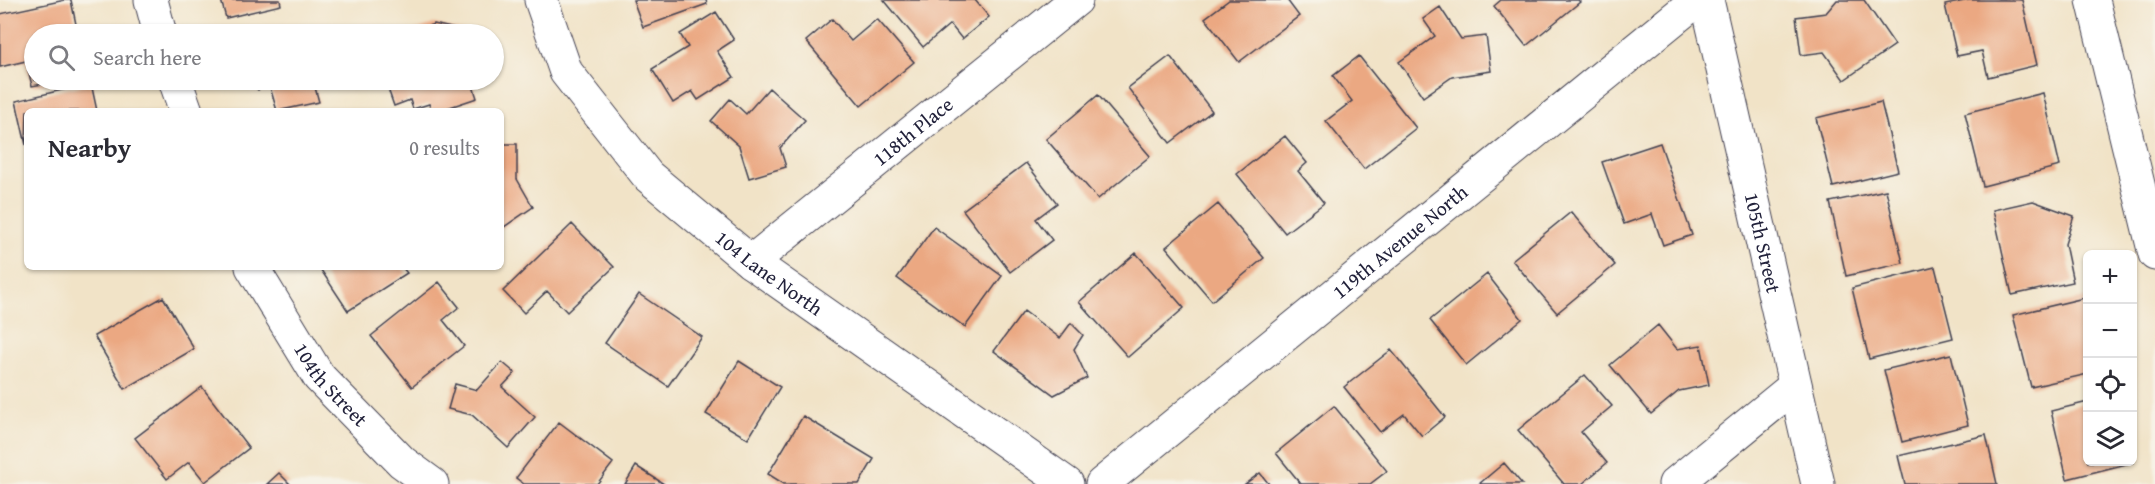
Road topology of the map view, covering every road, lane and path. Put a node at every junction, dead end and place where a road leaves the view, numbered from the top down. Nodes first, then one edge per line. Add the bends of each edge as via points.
1 (152, 0) edge
2 (541, 0) edge
3 (1076, 0) edge
4 (1697, 0) edge
5 (1707, 0) edge
6 (2093, 0) edge
7 (158, 24) edge
8 (179, 90) edge
9 (185, 108) edge
10 (2155, 254) edge
11 (751, 262) junction
12 (254, 270) edge
13 (1795, 386) junction
14 (432, 484) edge
15 (1067, 484) edge
16 (1102, 484) edge
17 (1675, 484) edge
18 (1818, 484) edge

1 - 7 street
2 - 11 street, 104 Lane North via 566,72 648,176
3 - 11 street, 118th Place
4 - 16 street, 119th Avenue North
5 - 13 street, 105th Street
6 - 10 street
8 - 9 street
11 - 15 street, 104 Lane North
12 - 14 street, 104th Street via 319,377 402,462
13 - 17 street
13 - 18 street, 105th Street

